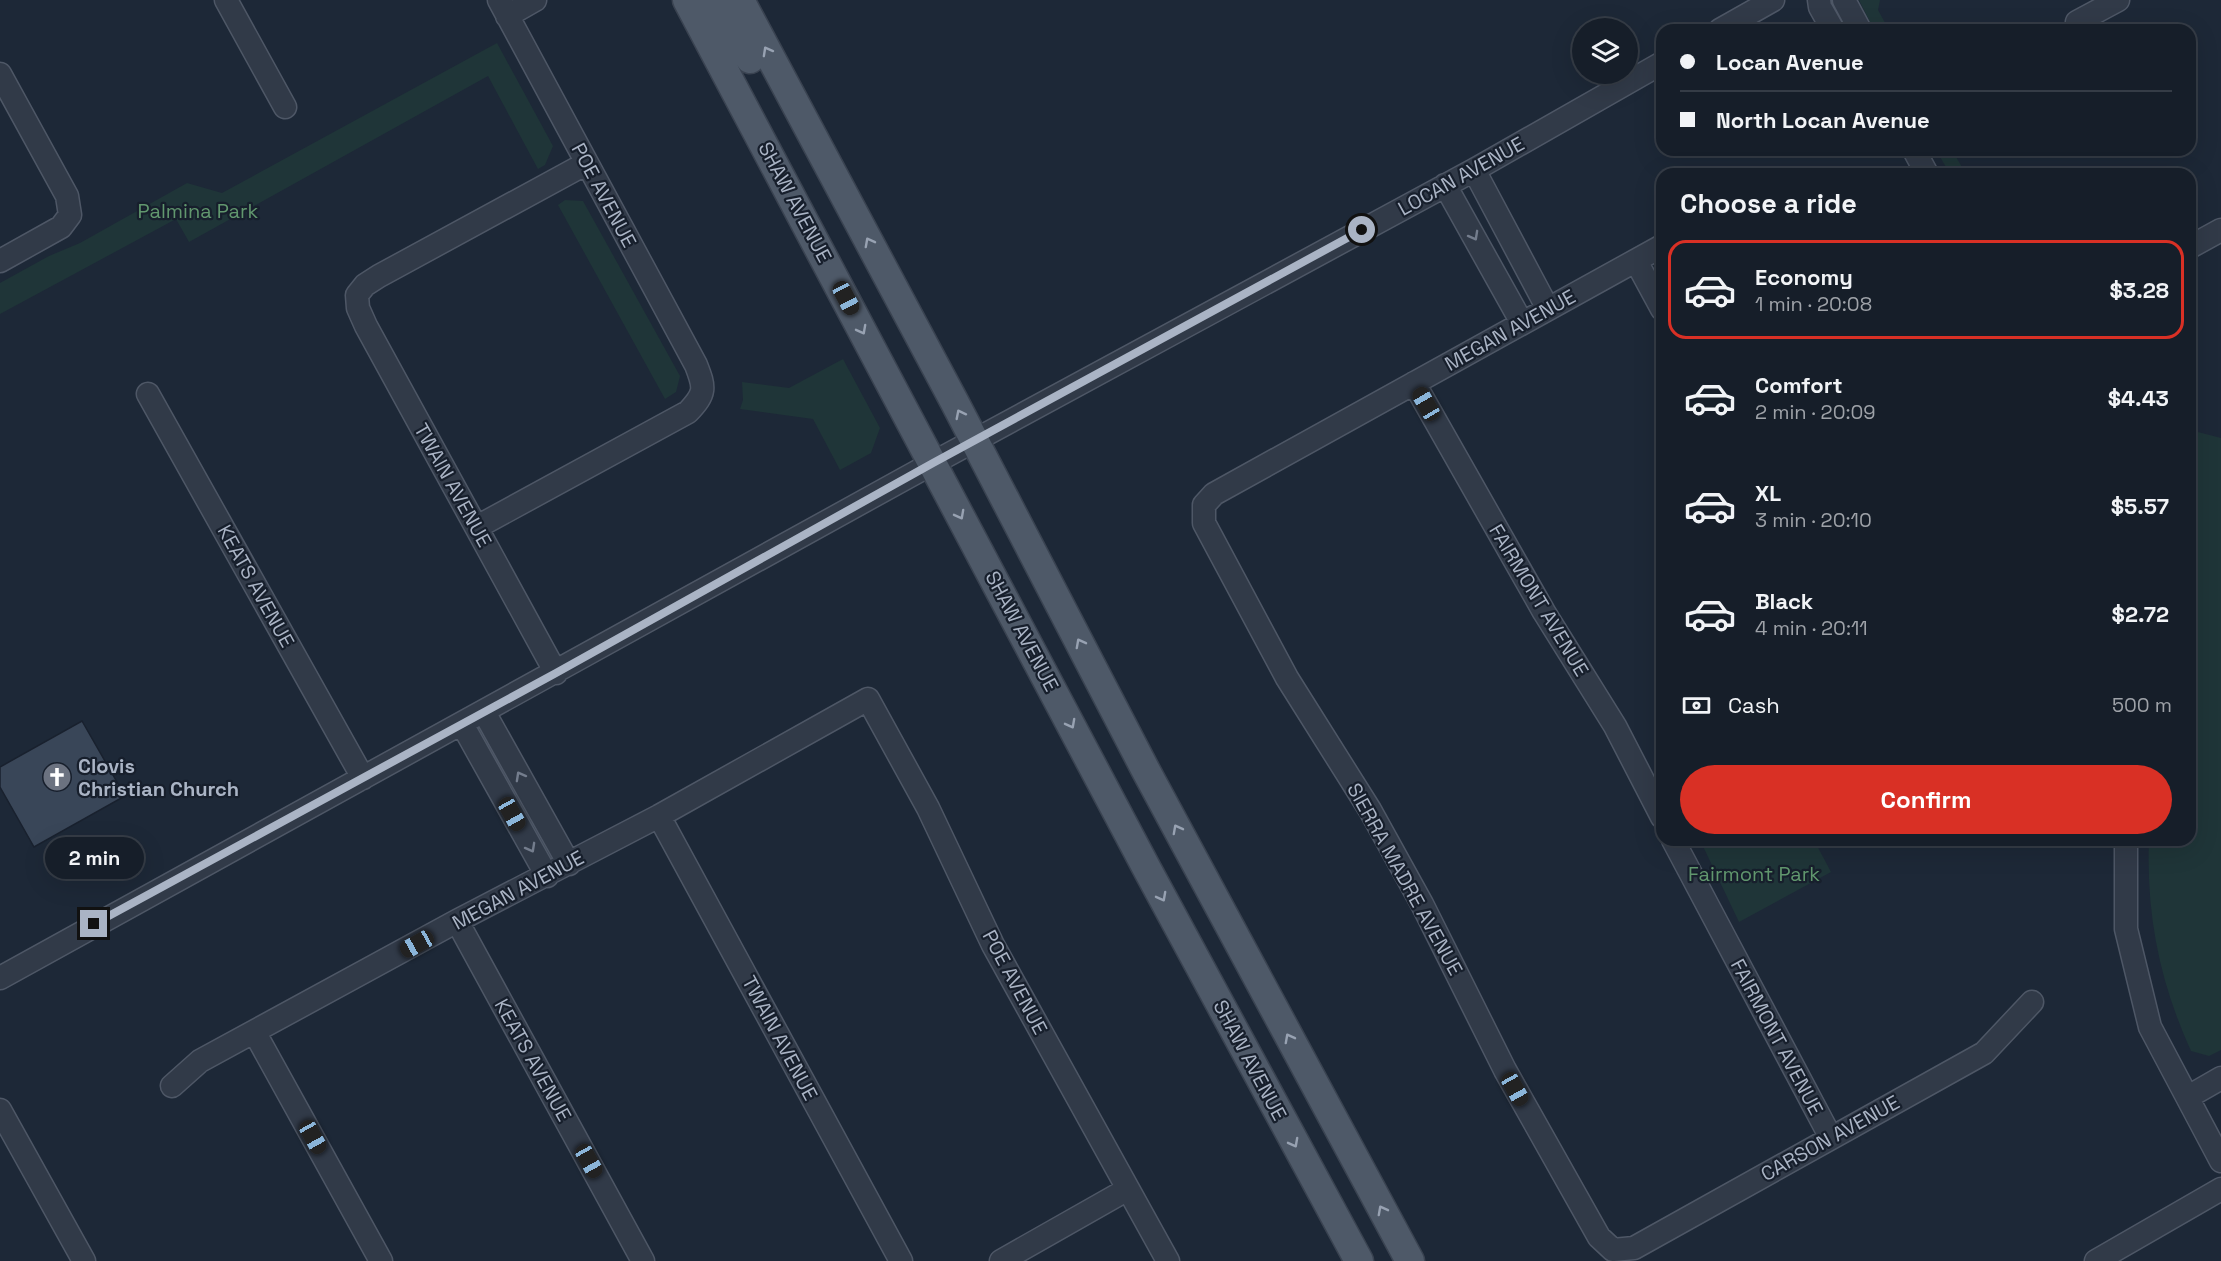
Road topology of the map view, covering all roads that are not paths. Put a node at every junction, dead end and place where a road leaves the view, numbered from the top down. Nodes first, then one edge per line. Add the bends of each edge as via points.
1 (226, 0) edge
2 (535, 0) edge
3 (687, 0) edge
4 (716, 0) edge
5 (740, 0) edge
6 (1773, 0) edge
7 (1819, 0) edge
8 (1844, 0) edge
9 (2118, 0) edge
10 (503, 8) edge
11 (2077, 22) dead end
12 (1731, 24) edge
13 (1830, 24) edge
14 (1857, 24) edge
15 (1656, 66) edge
16 (0, 74) edge
17 (285, 107) dead end
18 (818, 144) junction
19 (587, 163) junction
20 (1474, 170) junction
21 (1445, 185) junction
22 (2221, 230) edge
23 (2196, 244) edge
24 (1656, 249) edge
25 (0, 261) edge
26 (1635, 261) junction
27 (1656, 298) edge
28 (1548, 309) junction
29 (1522, 323) junction
30 (1414, 383) junction
31 (148, 394) dead end
32 (974, 441) junction
33 (933, 463) junction
34 (1204, 505) joint
35 (477, 527) junction
36 (556, 673) junction
37 (868, 699) joint
38 (484, 712) junction
39 (462, 724) junction
40 (363, 778) junction
41 (1656, 798) edge
42 (659, 816) junction
43 (1676, 846) edge
44 (2126, 846) edge
45 (569, 864) junction
46 (546, 876) junction
47 (458, 921) junction
48 (0, 978) edge
49 (2032, 1002) dead end
50 (255, 1033) junction
51 (2221, 1078) edge
52 (172, 1086) dead end
53 (2188, 1097) junction
54 (0, 1110) edge
55 (1831, 1138) junction
56 (2221, 1161) edge
57 (1128, 1189) junction
58 (2221, 1189) edge
59 (1613, 1250) joint
60 (84, 1261) edge
61 (381, 1261) edge
62 (644, 1261) edge
63 (901, 1261) edge
64 (1001, 1261) edge
65 (1168, 1261) edge
66 (1359, 1261) edge
67 (1410, 1261) edge
68 (2096, 1261) edge

1 - 17 street
2 - 10 street
3 -> 33 main road, SHAW AVENUE
4 - 18 main road via 779,104
18 -> 5 main road
6 - 12 street
7 - 13 street
8 - 14 street
9 - 11 street
10 - 19 street, POE AVENUE
15 - 20 street, LOCAN AVENUE
16 - 25 street via 67,196 69,215 61,227
32 -> 18 main road
19 - 35 street, POE AVENUE via 696,365 703,391 688,412
19 - 35 street, TWAIN AVENUE via 379,276 357,295 366,326
20 - 21 street, LOCAN AVENUE
20 - 28 street
21 -> 29 street
21 - 32 street, LOCAN AVENUE
22 - 23 street
24 - 26 street, MEGAN AVENUE
26 - 27 street
26 - 28 street, MEGAN AVENUE
28 - 29 street, MEGAN AVENUE
29 - 30 street, MEGAN AVENUE
30 - 34 street, MEGAN AVENUE via 1214,494
30 - 41 street, FAIRMONT AVENUE via 1544,612
31 - 40 street, KEATS AVENUE
32 - 33 street, LOCAN AVENUE
67 -> 32 main road
33 - 36 street, LOCAN AVENUE
33 -> 66 main road, SHAW AVENUE
34 - 59 street, SIERRA MADRE AVENUE via 1204,523 1287,678 1370,810 1505,1070 1599,1237
35 - 36 street, TWAIN AVENUE
36 - 38 street, LOCAN AVENUE
37 - 42 street, MEGAN AVENUE
37 - 57 street, POE AVENUE via 928,808 993,945
38 - 39 street, LOCAN AVENUE
45 -> 38 street
39 - 40 street, LOCAN AVENUE
39 -> 46 street
40 - 48 street, LOCAN AVENUE
42 - 45 street, MEGAN AVENUE
42 - 63 street, TWAIN AVENUE
43 - 55 street, FAIRMONT AVENUE
44 - 53 street via 2126,929 2150,1027
45 - 46 street, MEGAN AVENUE
46 - 47 street, MEGAN AVENUE
47 - 50 street, MEGAN AVENUE
47 - 62 street, KEATS AVENUE
49 - 55 street, CARSON AVENUE via 1983,1053
50 - 52 street, MEGAN AVENUE via 200,1061
50 - 61 street
51 - 53 street
53 - 56 street
54 - 60 street
55 - 59 street, CARSON AVENUE via 1634,1248
57 - 64 street
57 - 65 street, POE AVENUE
58 - 68 street

